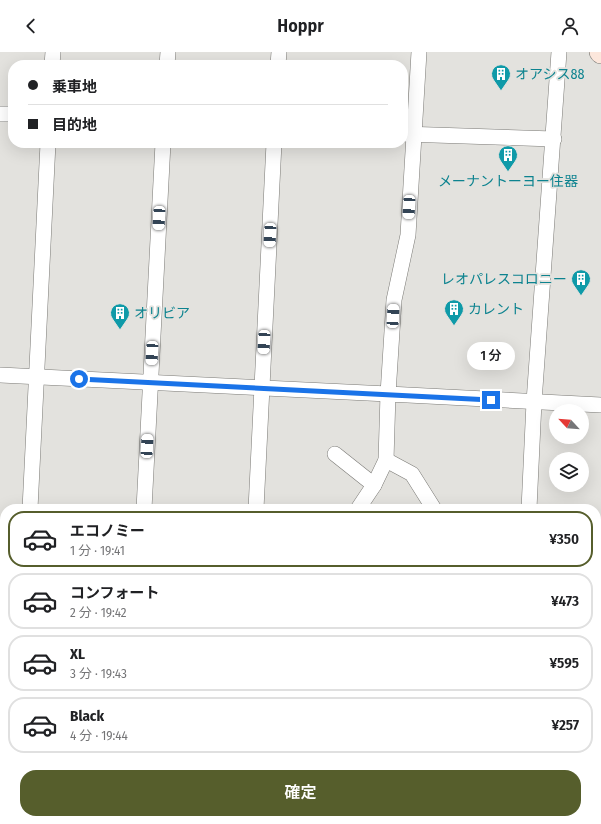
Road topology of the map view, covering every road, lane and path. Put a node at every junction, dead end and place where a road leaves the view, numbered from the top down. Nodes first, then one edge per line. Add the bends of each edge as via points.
1 (418, 52) edge
2 (559, 52) edge
3 (408, 134) edge
4 (554, 139) junction
5 (48, 148) edge
6 (163, 148) edge
7 (274, 148) edge
8 (0, 374) edge
9 (36, 376) junction
10 (150, 383) junction
11 (262, 388) junction
12 (388, 394) junction
13 (534, 402) junction
14 (601, 405) edge
15 (335, 454) dead end
16 (386, 460) junction
17 (374, 485) junction
18 (30, 504) edge
19 (144, 504) edge
20 (256, 504) edge
21 (361, 504) edge
22 (431, 504) edge
23 (529, 504) edge

1 - 3 street
2 - 4 street
3 - 4 street
3 - 12 street via 408,235 394,300
4 - 13 street
5 - 9 street
6 - 10 street
7 - 11 street
8 - 9 street
9 - 10 street
9 - 18 street
10 - 11 street
10 - 19 street
11 - 12 street
11 - 20 street
12 - 13 street
12 - 16 street
13 - 14 street
13 - 23 street
15 - 17 street
16 - 17 street
16 - 22 street via 412,474
17 - 21 street

